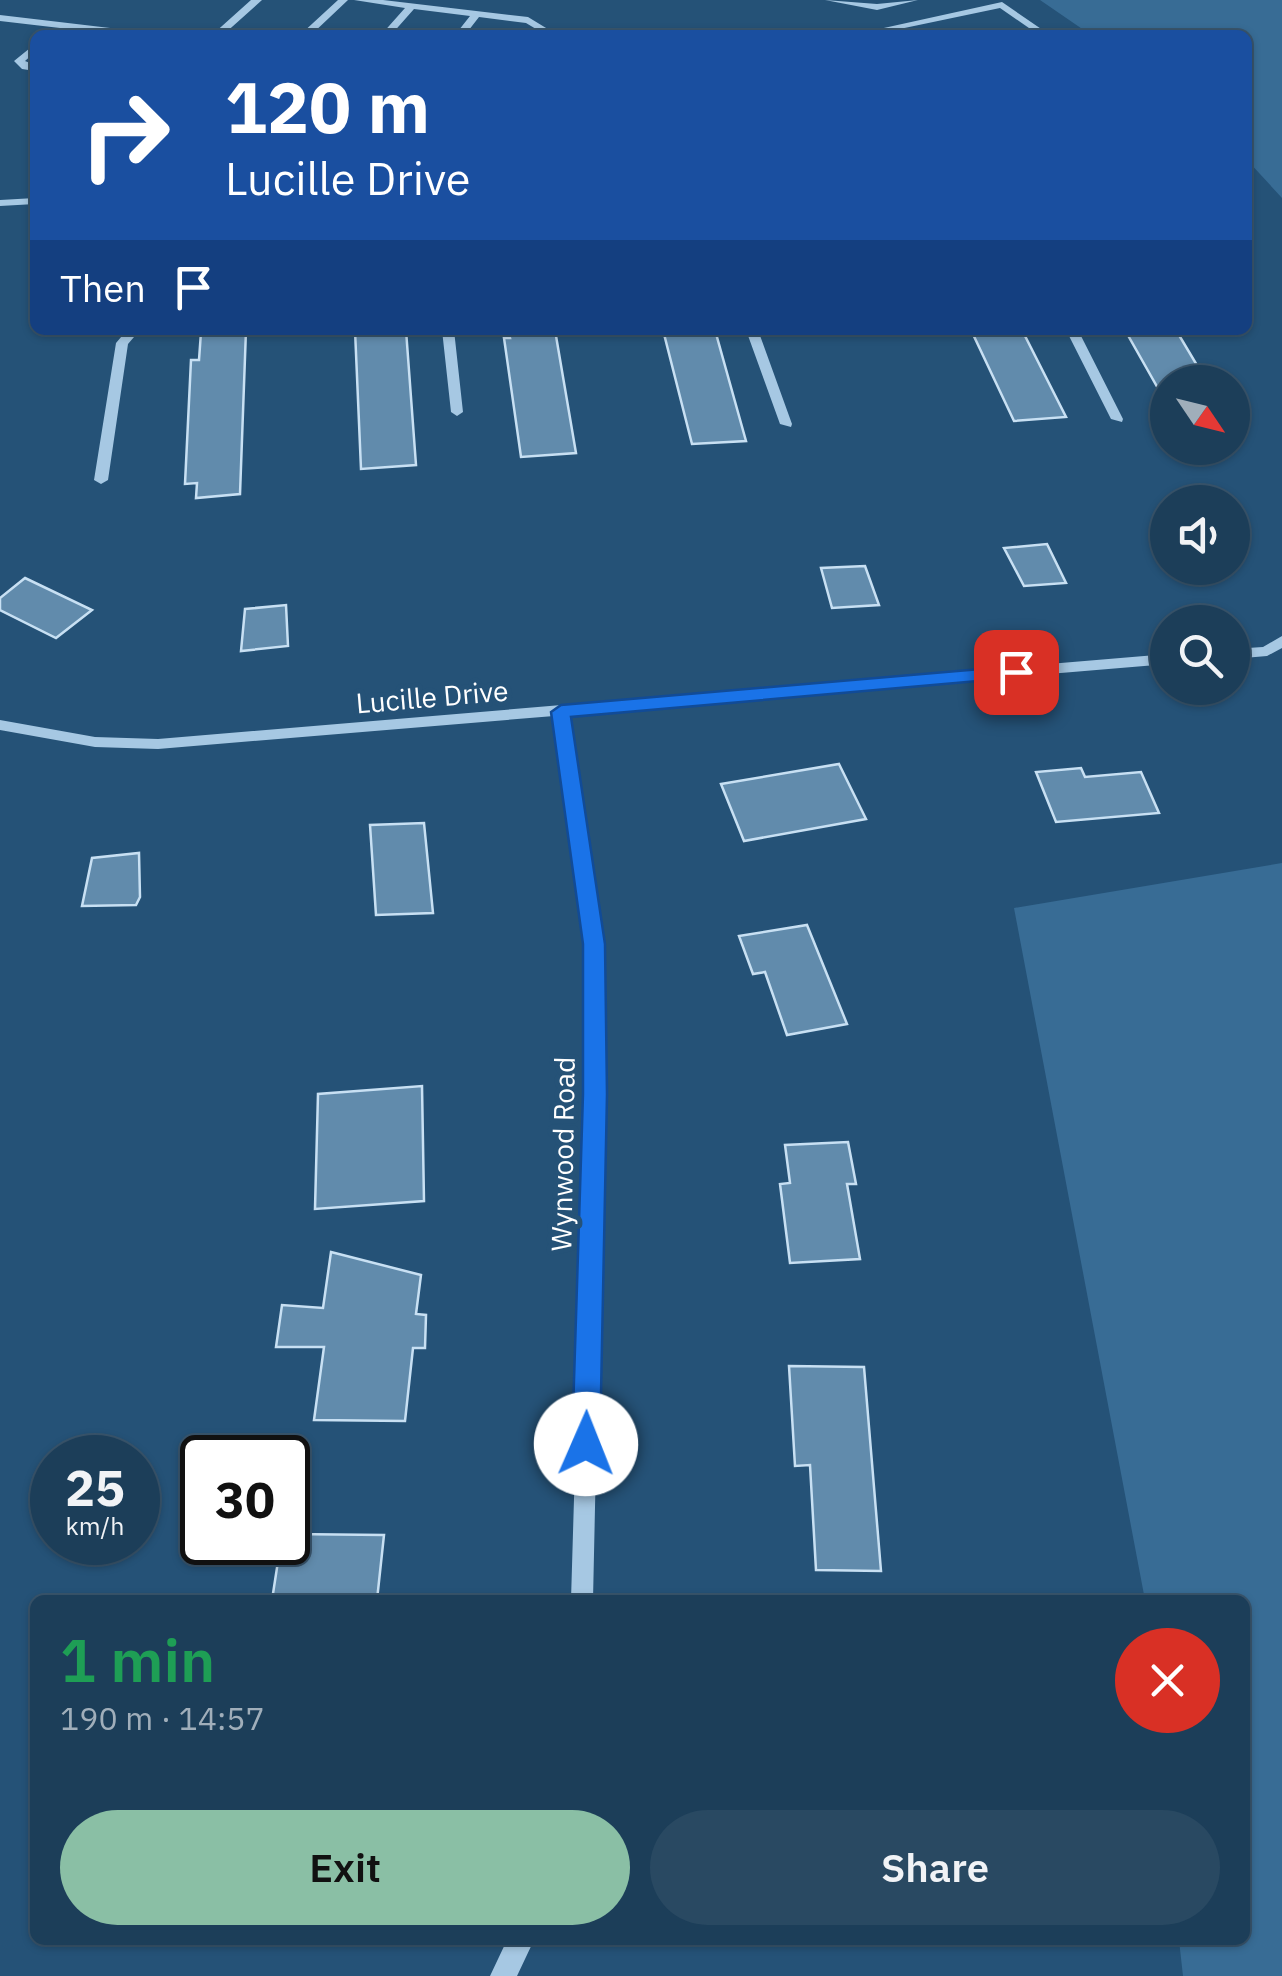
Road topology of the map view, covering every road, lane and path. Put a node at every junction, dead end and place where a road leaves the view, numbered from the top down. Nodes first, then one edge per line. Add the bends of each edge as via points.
1 (257, 0) edge
2 (343, 0) edge
3 (359, 0) edge
4 (830, 0) edge
5 (913, 0) edge
6 (412, 6) junction
7 (477, 14) junction
8 (0, 18) edge
9 (60, 25) junction
10 (54, 30) edge
11 (92, 30) edge
12 (223, 30) edge
13 (310, 30) edge
14 (390, 30) edge
15 (464, 30) edge
16 (545, 30) edge
17 (881, 30) edge
18 (1038, 30) edge
19 (30, 51) edge
20 (30, 68) edge
21 (30, 201) edge
22 (0, 203) edge
23 (129, 335) edge
24 (448, 335) edge
25 (754, 335) edge
26 (1075, 335) edge
27 (456, 412) dead end
28 (1117, 419) dead end
29 (786, 424) dead end
30 (101, 480) dead end
31 (1282, 641) edge
32 (1250, 652) edge
33 (1150, 661) edge
34 (561, 712) junction
35 (0, 724) edge
36 (582, 1595) edge
37 (518, 1945) edge
38 (502, 1976) edge

1 - 12 street
2 - 13 street
3 - 6 street
4 - 5 street via 878,6
6 - 7 street
6 - 14 street
7 - 15 street
7 - 16 street via 528,20
8 - 9 street
9 - 10 street
9 - 11 street
17 - 18 street via 1002,5
19 - 20 street via 19,61
21 - 22 street
23 - 30 street via 122,342
24 - 27 street
25 - 29 street
26 - 28 street
31 - 32 street
33 - 34 street, Lucille Drive
34 - 35 street, Lucille Drive via 158,744 96,742
34 - 36 street, Wynwood Road via 594,944
37 - 38 street

